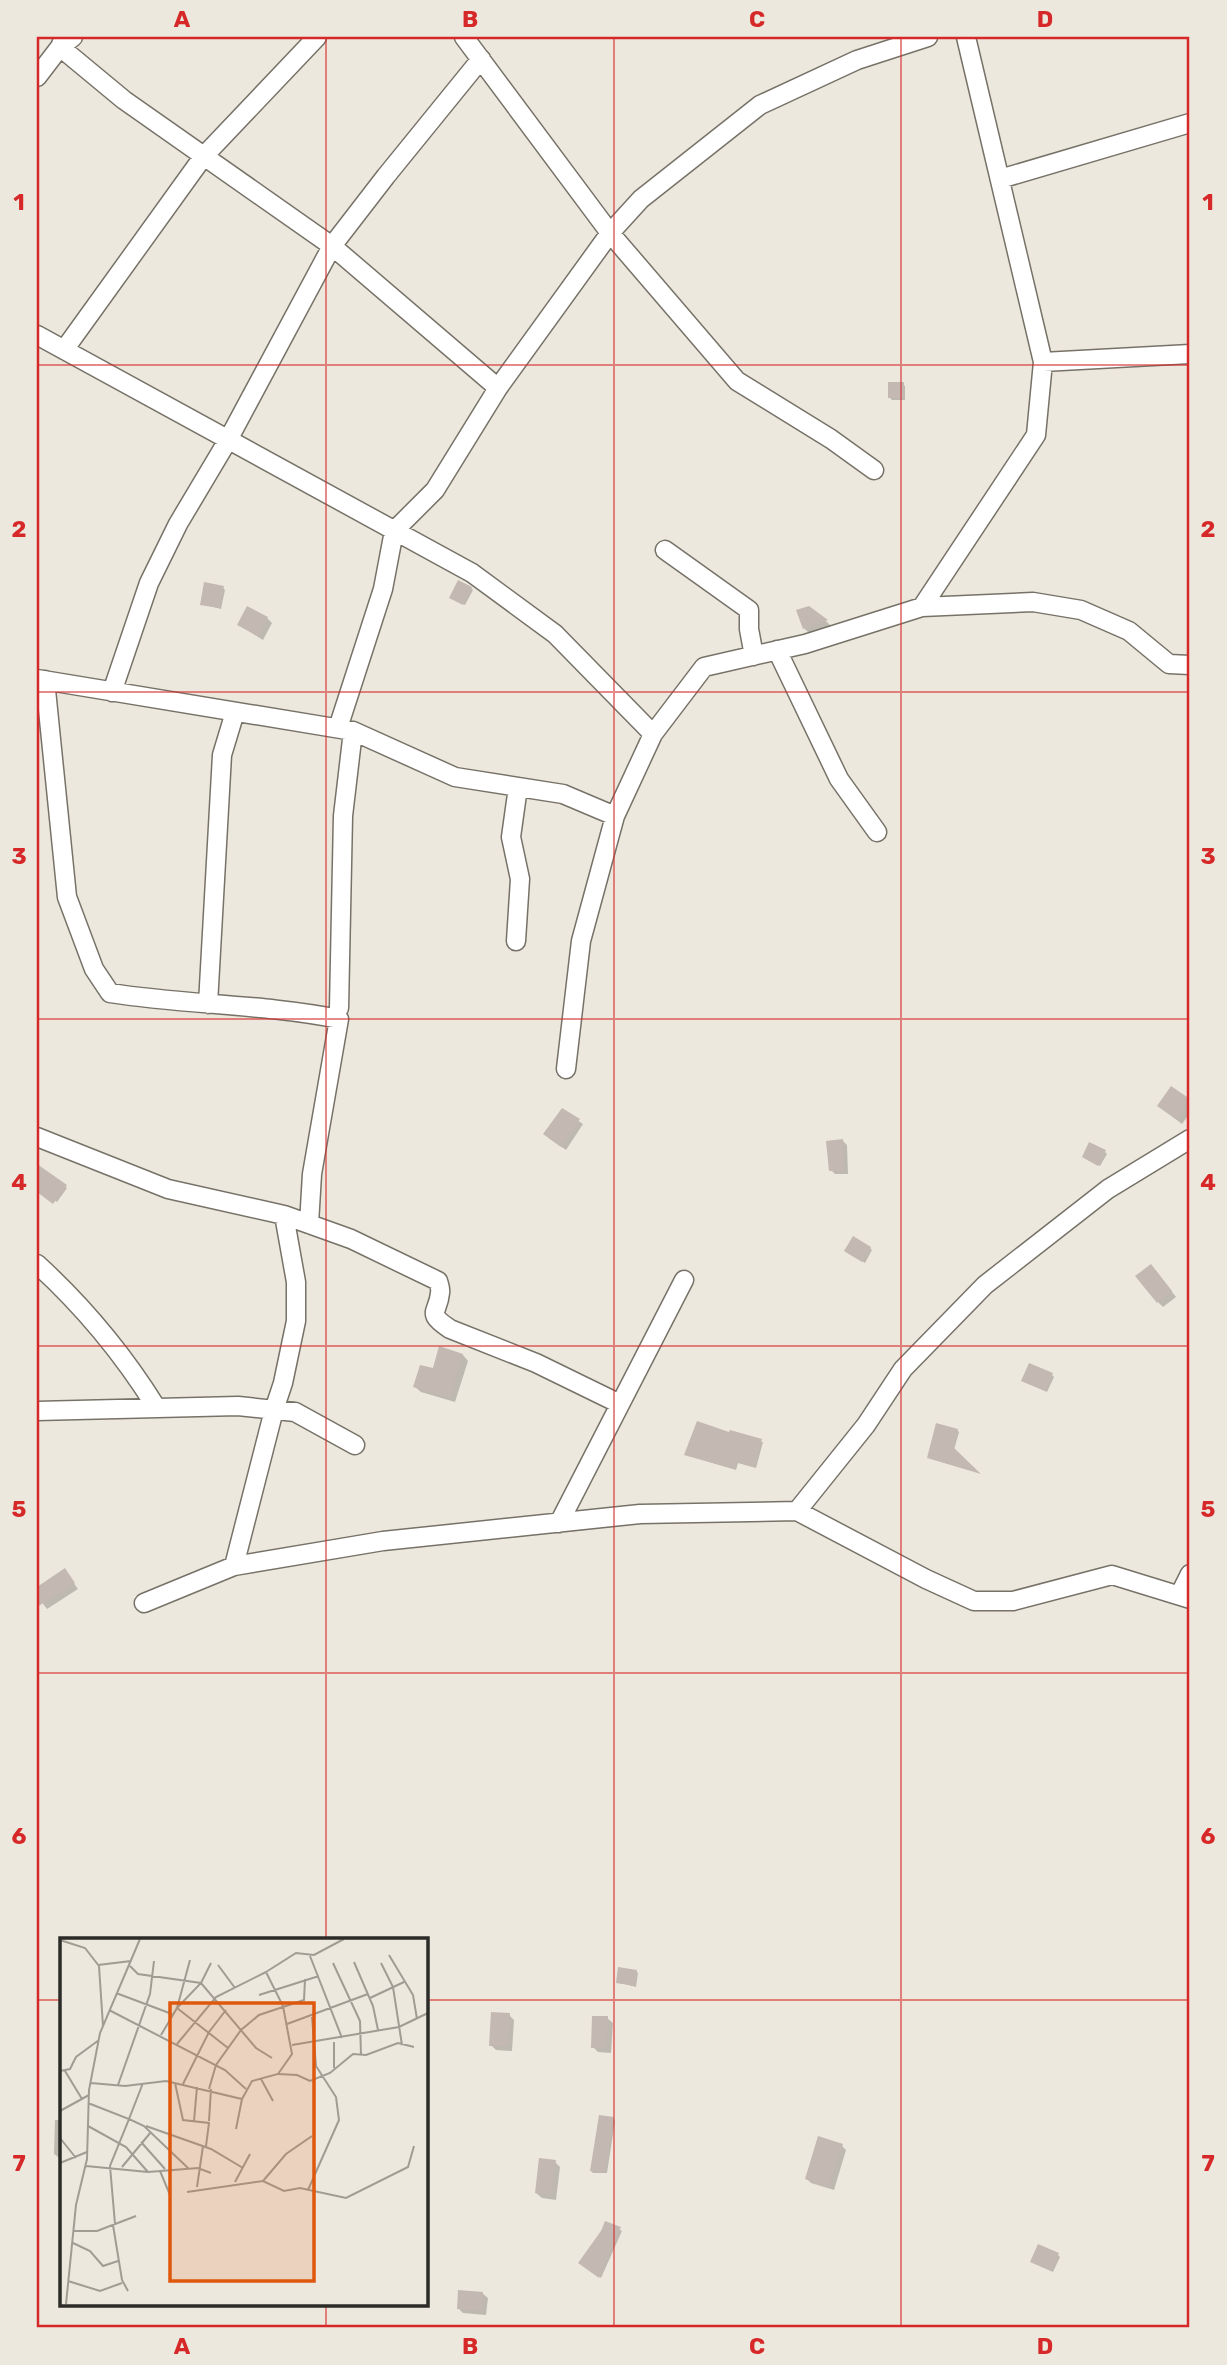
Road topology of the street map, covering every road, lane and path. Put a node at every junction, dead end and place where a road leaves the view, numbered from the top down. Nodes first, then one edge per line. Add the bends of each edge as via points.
1 (317, 37) edge
2 (464, 37) edge
3 (928, 37) edge
4 (966, 37) edge
5 (66, 40) edge
6 (481, 59) junction
7 (37, 77) edge
8 (1190, 123) edge
9 (203, 157) junction
10 (1000, 179) junction
11 (610, 233) junction
12 (332, 246) junction
13 (37, 335) edge
14 (64, 350) junction
15 (1190, 354) edge
16 (1043, 362) junction
17 (498, 388) junction
18 (228, 440) junction
19 (874, 470) dead end
20 (394, 531) junction
21 (664, 550) dead end
22 (922, 607) junction
23 (777, 650) junction
24 (754, 656) junction
25 (1190, 665) edge
26 (41, 680) edge
27 (112, 692) junction
28 (235, 712) junction
29 (346, 730) junction
30 (653, 734) junction
31 (518, 787) junction
32 (615, 816) junction
33 (877, 832) dead end
34 (516, 941) dead end
35 (208, 1004) junction
36 (339, 1008) dead end
37 (566, 1069) dead end
38 (37, 1137) edge
39 (1190, 1139) edge
40 (284, 1215) junction
41 (309, 1224) junction
42 (37, 1264) edge
43 (684, 1280) dead end
44 (620, 1404) junction
45 (156, 1407) junction
46 (274, 1410) junction
47 (37, 1412) edge
48 (355, 1445) dead end
49 (797, 1511) junction
50 (559, 1523) junction
51 (234, 1566) junction
52 (1190, 1574) edge
53 (1185, 1597) edge
54 (144, 1603) dead end

1 - 9 street
2 - 6 street
3 - 11 street via 856,60 760,105 641,199
4 - 10 street
5 - 7 street
5 - 9 street via 124,100
6 - 11 street
6 - 12 street
8 - 10 street
9 - 12 street
9 - 14 street
10 - 16 street
11 - 17 street
11 - 19 street via 737,381
12 - 17 street
12 - 18 street
13 - 14 street
14 - 18 street
15 - 16 street
16 - 22 street via 1036,435
17 - 20 street via 435,490
18 - 20 street
18 - 27 street via 149,583
20 - 29 street
20 - 30 street via 472,573 555,634
21 - 24 street via 749,610
22 - 23 street
22 - 25 street via 1033,602 1081,610 1129,631 1169,664
23 - 24 street
23 - 33 street via 839,779
24 - 30 street via 704,667
26 - 27 street
26 - 35 street via 66,897 94,968 110,993
27 - 28 street
28 - 29 street
28 - 35 street via 222,755
29 - 31 street via 455,777
29 - 36 street
30 - 32 street
31 - 32 street via 563,794
31 - 34 street via 511,837 520,879
32 - 37 street via 581,941
35 - 41 street via 339,1019 312,1174
38 - 40 street via 168,1189
39 - 49 street via 1108,1189 985,1285 903,1369 866,1425
40 - 41 street
40 - 46 street via 296,1282 296,1321
41 - 44 street via 438,1281 435,1313 450,1329 536,1363
42 - 45 street via 96,1323
43 - 44 street
44 - 50 street
45 - 46 street
45 - 47 street
46 - 48 street via 295,1412
46 - 51 street
49 - 50 street via 639,1514
49 - 53 street via 974,1601 1013,1601 1112,1575
50 - 51 street via 383,1541
51 - 54 street
52 - 53 street

